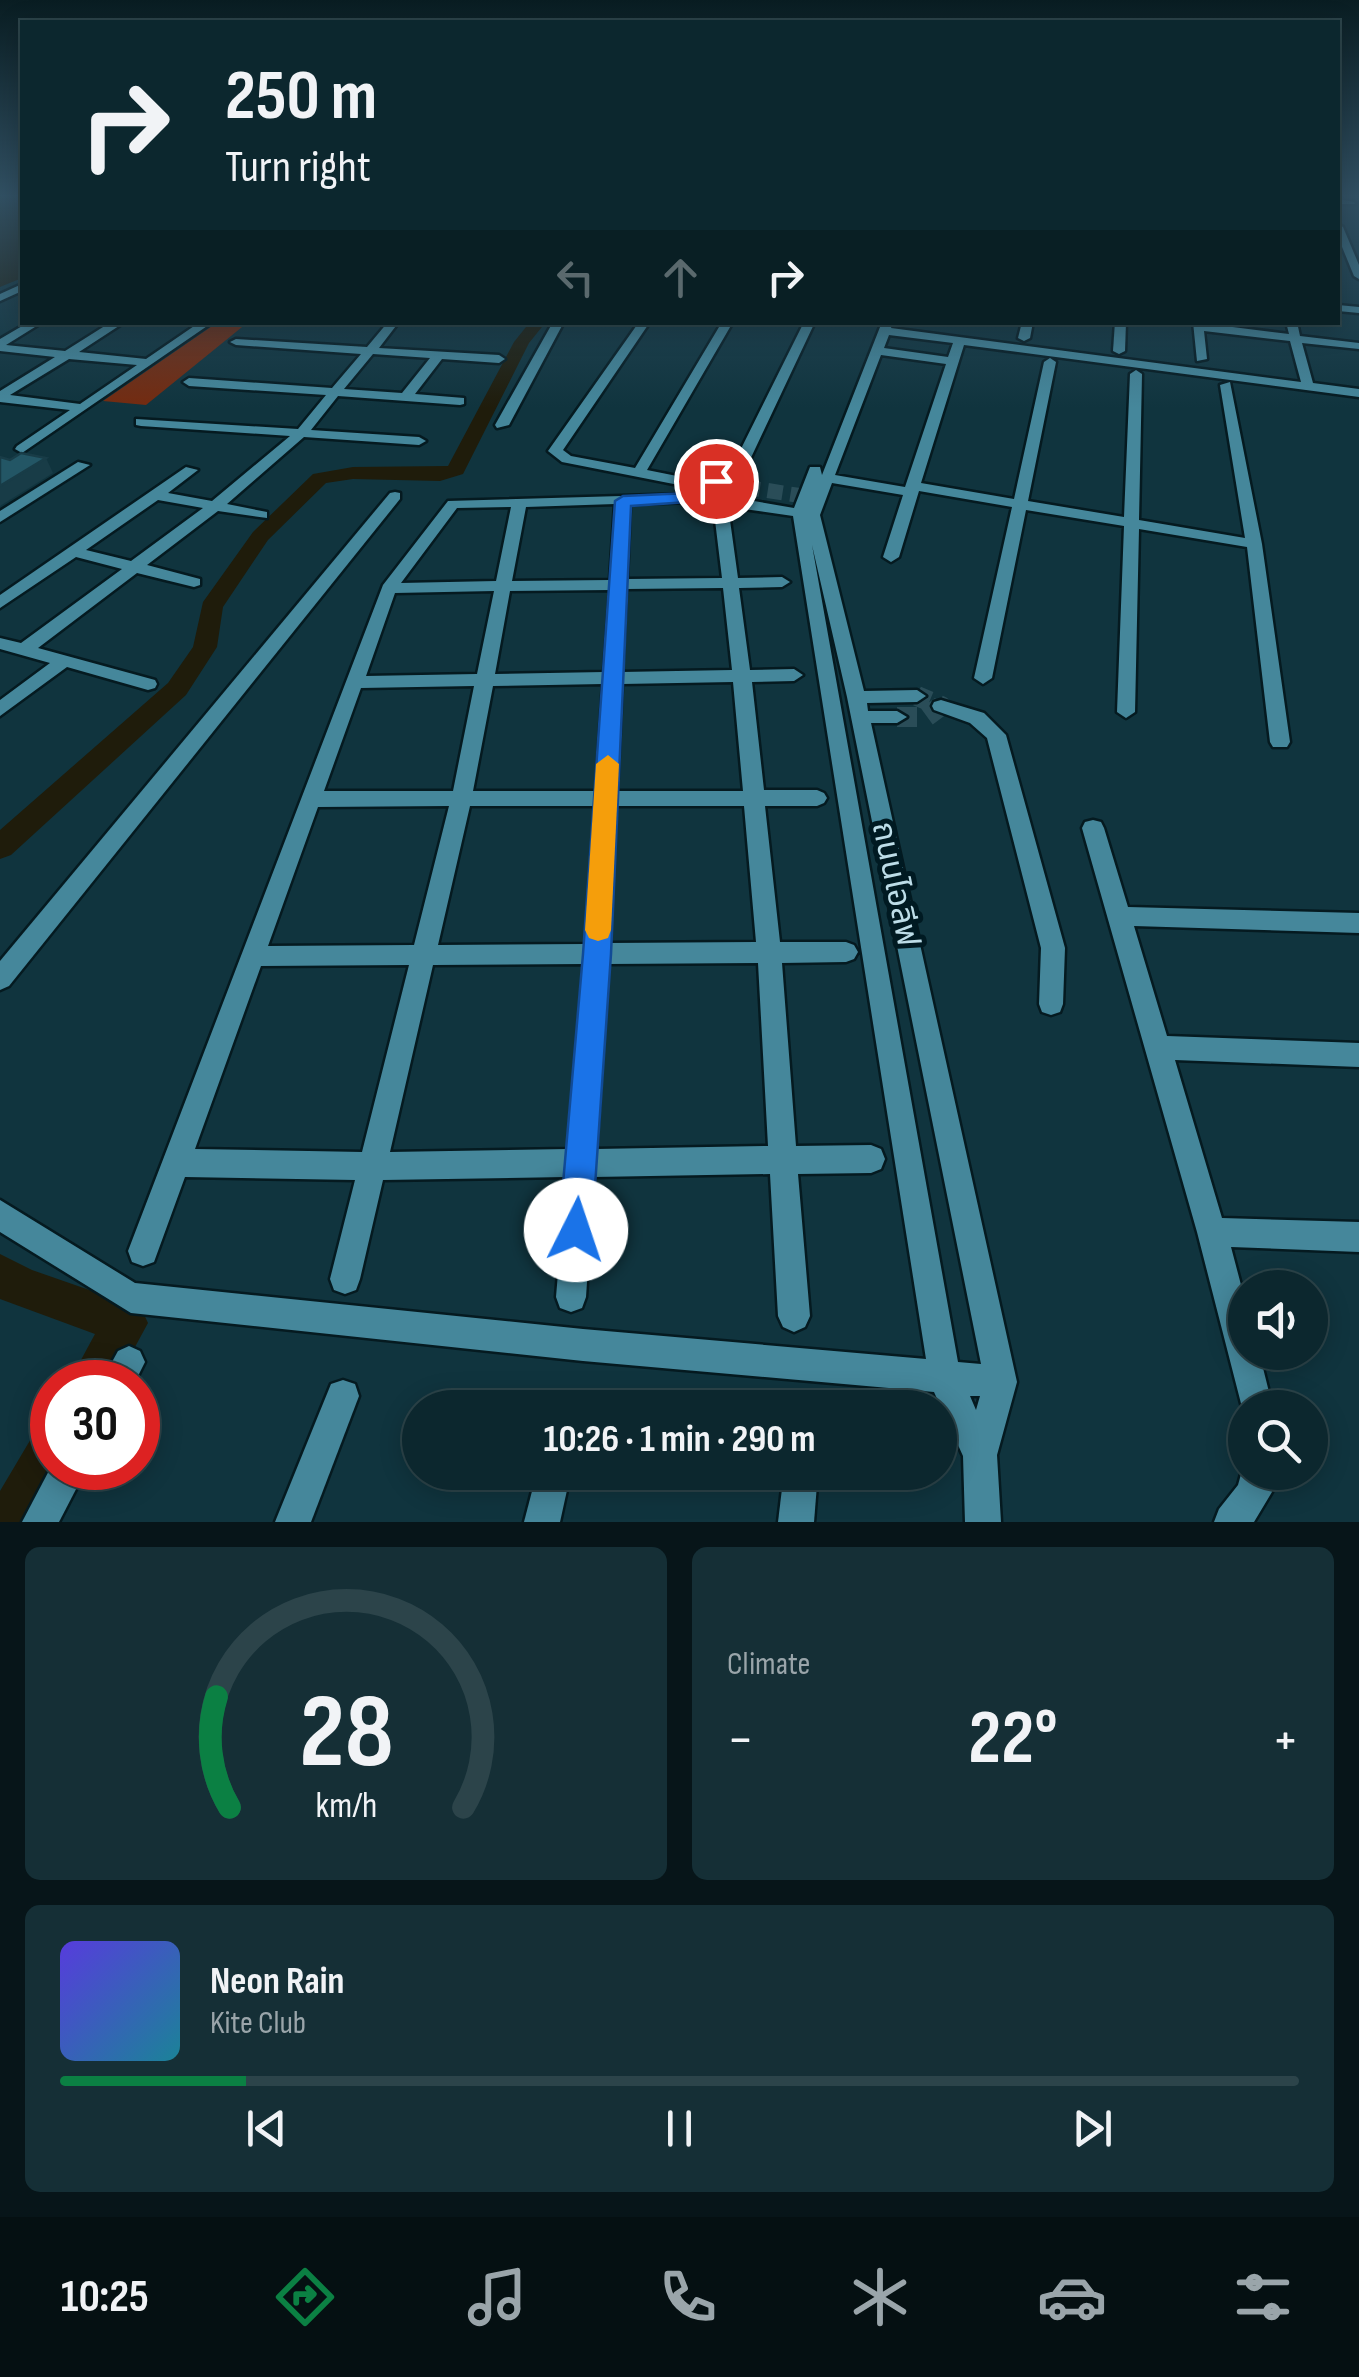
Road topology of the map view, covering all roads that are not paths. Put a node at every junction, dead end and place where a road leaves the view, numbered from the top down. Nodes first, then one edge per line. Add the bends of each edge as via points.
1 (33, 325) edge
2 (115, 325) edge
3 (204, 325) edge
4 (392, 325) edge
5 (557, 325) edge
6 (643, 325) edge
7 (726, 325) edge
8 (809, 325) edge
9 (1027, 325) edge
10 (1121, 325) edge
11 (1198, 325) edge
12 (1205, 325) edge
13 (1292, 325) edge
14 (882, 332) edge
15 (1024, 338) dead end
16 (1295, 338) junction
17 (959, 341) junction
18 (236, 342) dead end
19 (0, 346) edge
20 (1359, 346) edge
21 (370, 351) junction
22 (1119, 351) dead end
23 (67, 355) junction
24 (439, 356) junction
25 (1201, 358) dead end
26 (499, 359) dead end
27 (953, 360) junction
28 (1050, 362) dead end
29 (148, 363) junction
30 (1136, 374) dead end
31 (189, 382) dead end
32 (1226, 385) dead end
33 (1308, 386) junction
34 (337, 392) junction
35 (1359, 393) edge
36 (0, 397) edge
37 (406, 397) junction
38 (460, 401) dead end
39 (83, 408) junction
40 (141, 422) dead end
41 (502, 425) dead end
42 (301, 432) junction
43 (419, 441) dead end
44 (22, 449) edge
45 (83, 465) dead end
46 (191, 470) dead end
47 (638, 472) junction
48 (828, 472) junction
49 (732, 482) junction
50 (912, 486) junction
51 (699, 492) junction
52 (156, 494) junction
53 (395, 496) dead end
54 (623, 501) junction
55 (519, 504) junction
56 (1018, 504) junction
57 (219, 506) junction
58 (732, 506) junction
59 (800, 513) junction
60 (262, 515) dead end
61 (0, 517) edge
62 (1132, 524) junction
63 (1254, 544) junction
64 (74, 552) junction
65 (891, 557) dead end
66 (137, 567) junction
67 (194, 582) dead end
68 (782, 582) dead end
69 (620, 584) junction
70 (732, 584) junction
71 (389, 588) junction
72 (504, 588) junction
73 (0, 603) edge
74 (0, 643) edge
75 (24, 650) junction
76 (64, 661) junction
77 (794, 675) dead end
78 (742, 676) junction
79 (614, 677) junction
80 (983, 678) dead end
81 (487, 679) junction
82 (354, 682) junction
83 (148, 684) dead end
84 (918, 696) dead end
85 (940, 706) dead end
86 (858, 707) junction
87 (0, 710) edge
88 (1126, 712) dead end
89 (897, 717) tunnel mouth
90 (1280, 742) dead end
91 (816, 798) dead end
92 (312, 799) junction
93 (754, 799) junction
94 (604, 800) junction
95 (461, 801) junction
96 (1093, 828) dead end
97 (1119, 916) junction
98 (1359, 923) edge
99 (769, 952) junction
100 (846, 952) dead end
101 (597, 954) junction
102 (425, 955) junction
103 (253, 956) junction
104 (0, 979) edge
105 (1052, 1004) dead end
106 (1158, 1048) junction
107 (1359, 1055) edge
108 (783, 1158) junction
109 (871, 1159) dead end
110 (176, 1163) junction
111 (580, 1163) junction
112 (373, 1166) junction
113 (0, 1215) edge
114 (1212, 1232) junction
115 (1359, 1237) edge
116 (143, 1251) dead end
117 (345, 1278) dead end
118 (571, 1298) dead end
119 (794, 1316) dead end
120 (946, 1378) junction
121 (1001, 1382) junction
122 (1252, 1390) edge
123 (343, 1396) dead end
124 (980, 1455) junction
125 (58, 1490) edge
126 (550, 1490) edge
127 (799, 1490) edge
128 (1255, 1490) edge
129 (40, 1522) edge
130 (294, 1522) edge
131 (542, 1522) edge
132 (796, 1522) edge
133 (983, 1522) edge
134 (1232, 1522) edge

1 - 19 street
2 - 23 street
3 - 29 street
4 - 21 street
5 - 41 street
6 - 47 street via 555,451
7 - 47 street
8 - 49 street
9 - 15 street
10 - 22 street
11 - 25 street
12 - 16 street
13 - 16 street
14 - 17 street
14 - 27 street
14 - 48 street, ถนนไอลีฟ
14 - 59 street, ถนนไอลีฟ via 864,358
16 - 20 street
16 - 33 street
17 - 27 street
17 - 33 street
18 - 21 street
19 - 23 street
21 - 24 street
21 - 34 street
23 - 29 street
23 - 36 street
24 - 26 street
24 - 37 street
27 - 50 street
28 - 56 street
29 - 39 street
30 - 62 street
31 - 34 street
32 - 63 street
33 - 35 street
34 - 37 street
34 - 42 street
36 - 39 street
37 - 38 street
39 - 44 street
40 - 42 street
42 - 43 street
42 - 57 street
45 - 61 street
46 - 52 street
47 - 51 street
48 - 50 street
48 - 86 street, ถนนไอลีฟ via 813,515
49 - 51 street
49 - 58 street via 748,492
50 - 56 street
50 - 65 street
51 - 54 street
51 - 58 street via 705,505
52 - 57 street
52 - 64 street
53 - 104 street
54 - 55 street
54 - 69 street
55 - 71 street via 453,504
55 - 72 street
56 - 62 street
56 - 80 street
57 - 60 street
57 - 66 street
58 - 59 street
58 - 70 street
59 - 120 street, ถนนไอลีฟ
62 - 63 street
62 - 88 street
63 - 90 street
64 - 66 street
64 - 73 street
66 - 67 street
66 - 75 street
68 - 70 street
69 - 70 street
69 - 72 street
69 - 79 street
70 - 78 street
71 - 72 street
71 - 82 street
72 - 81 street
74 - 75 street
75 - 76 street
76 - 83 street
76 - 87 street
77 - 78 street
78 - 79 street
78 - 93 street
79 - 81 street
79 - 94 street
81 - 82 street
81 - 95 street
82 - 92 street
84 - 86 street
85 - 105 street via 977,718 996,735 1053,948
86 - 89 street
86 - 121 street, ถนนไอลีฟ
91 - 93 street
92 - 95 street
92 - 103 street
93 - 94 street
93 - 99 street
94 - 95 street
94 - 101 street
95 - 102 street
96 - 97 street
97 - 98 street
97 - 106 street
99 - 100 street
99 - 101 street
99 - 108 street
101 - 102 street
101 - 111 street
102 - 103 street
102 - 112 street
103 - 110 street
106 - 107 street
106 - 114 street
108 - 109 street
108 - 111 street
108 - 119 street
110 - 112 street
110 - 116 street
111 - 112 street
111 - 118 street
112 - 117 street
113 - 120 street via 131,1298
114 - 115 street
114 - 122 street
120 - 121 street
120 - 124 street, ถนนไอลีฟ
121 - 124 street, ถนนไอลีฟ
123 - 130 street
124 - 133 street, ถนนไอลีฟ
125 - 129 street
126 - 131 street
127 - 132 street
128 - 134 street

